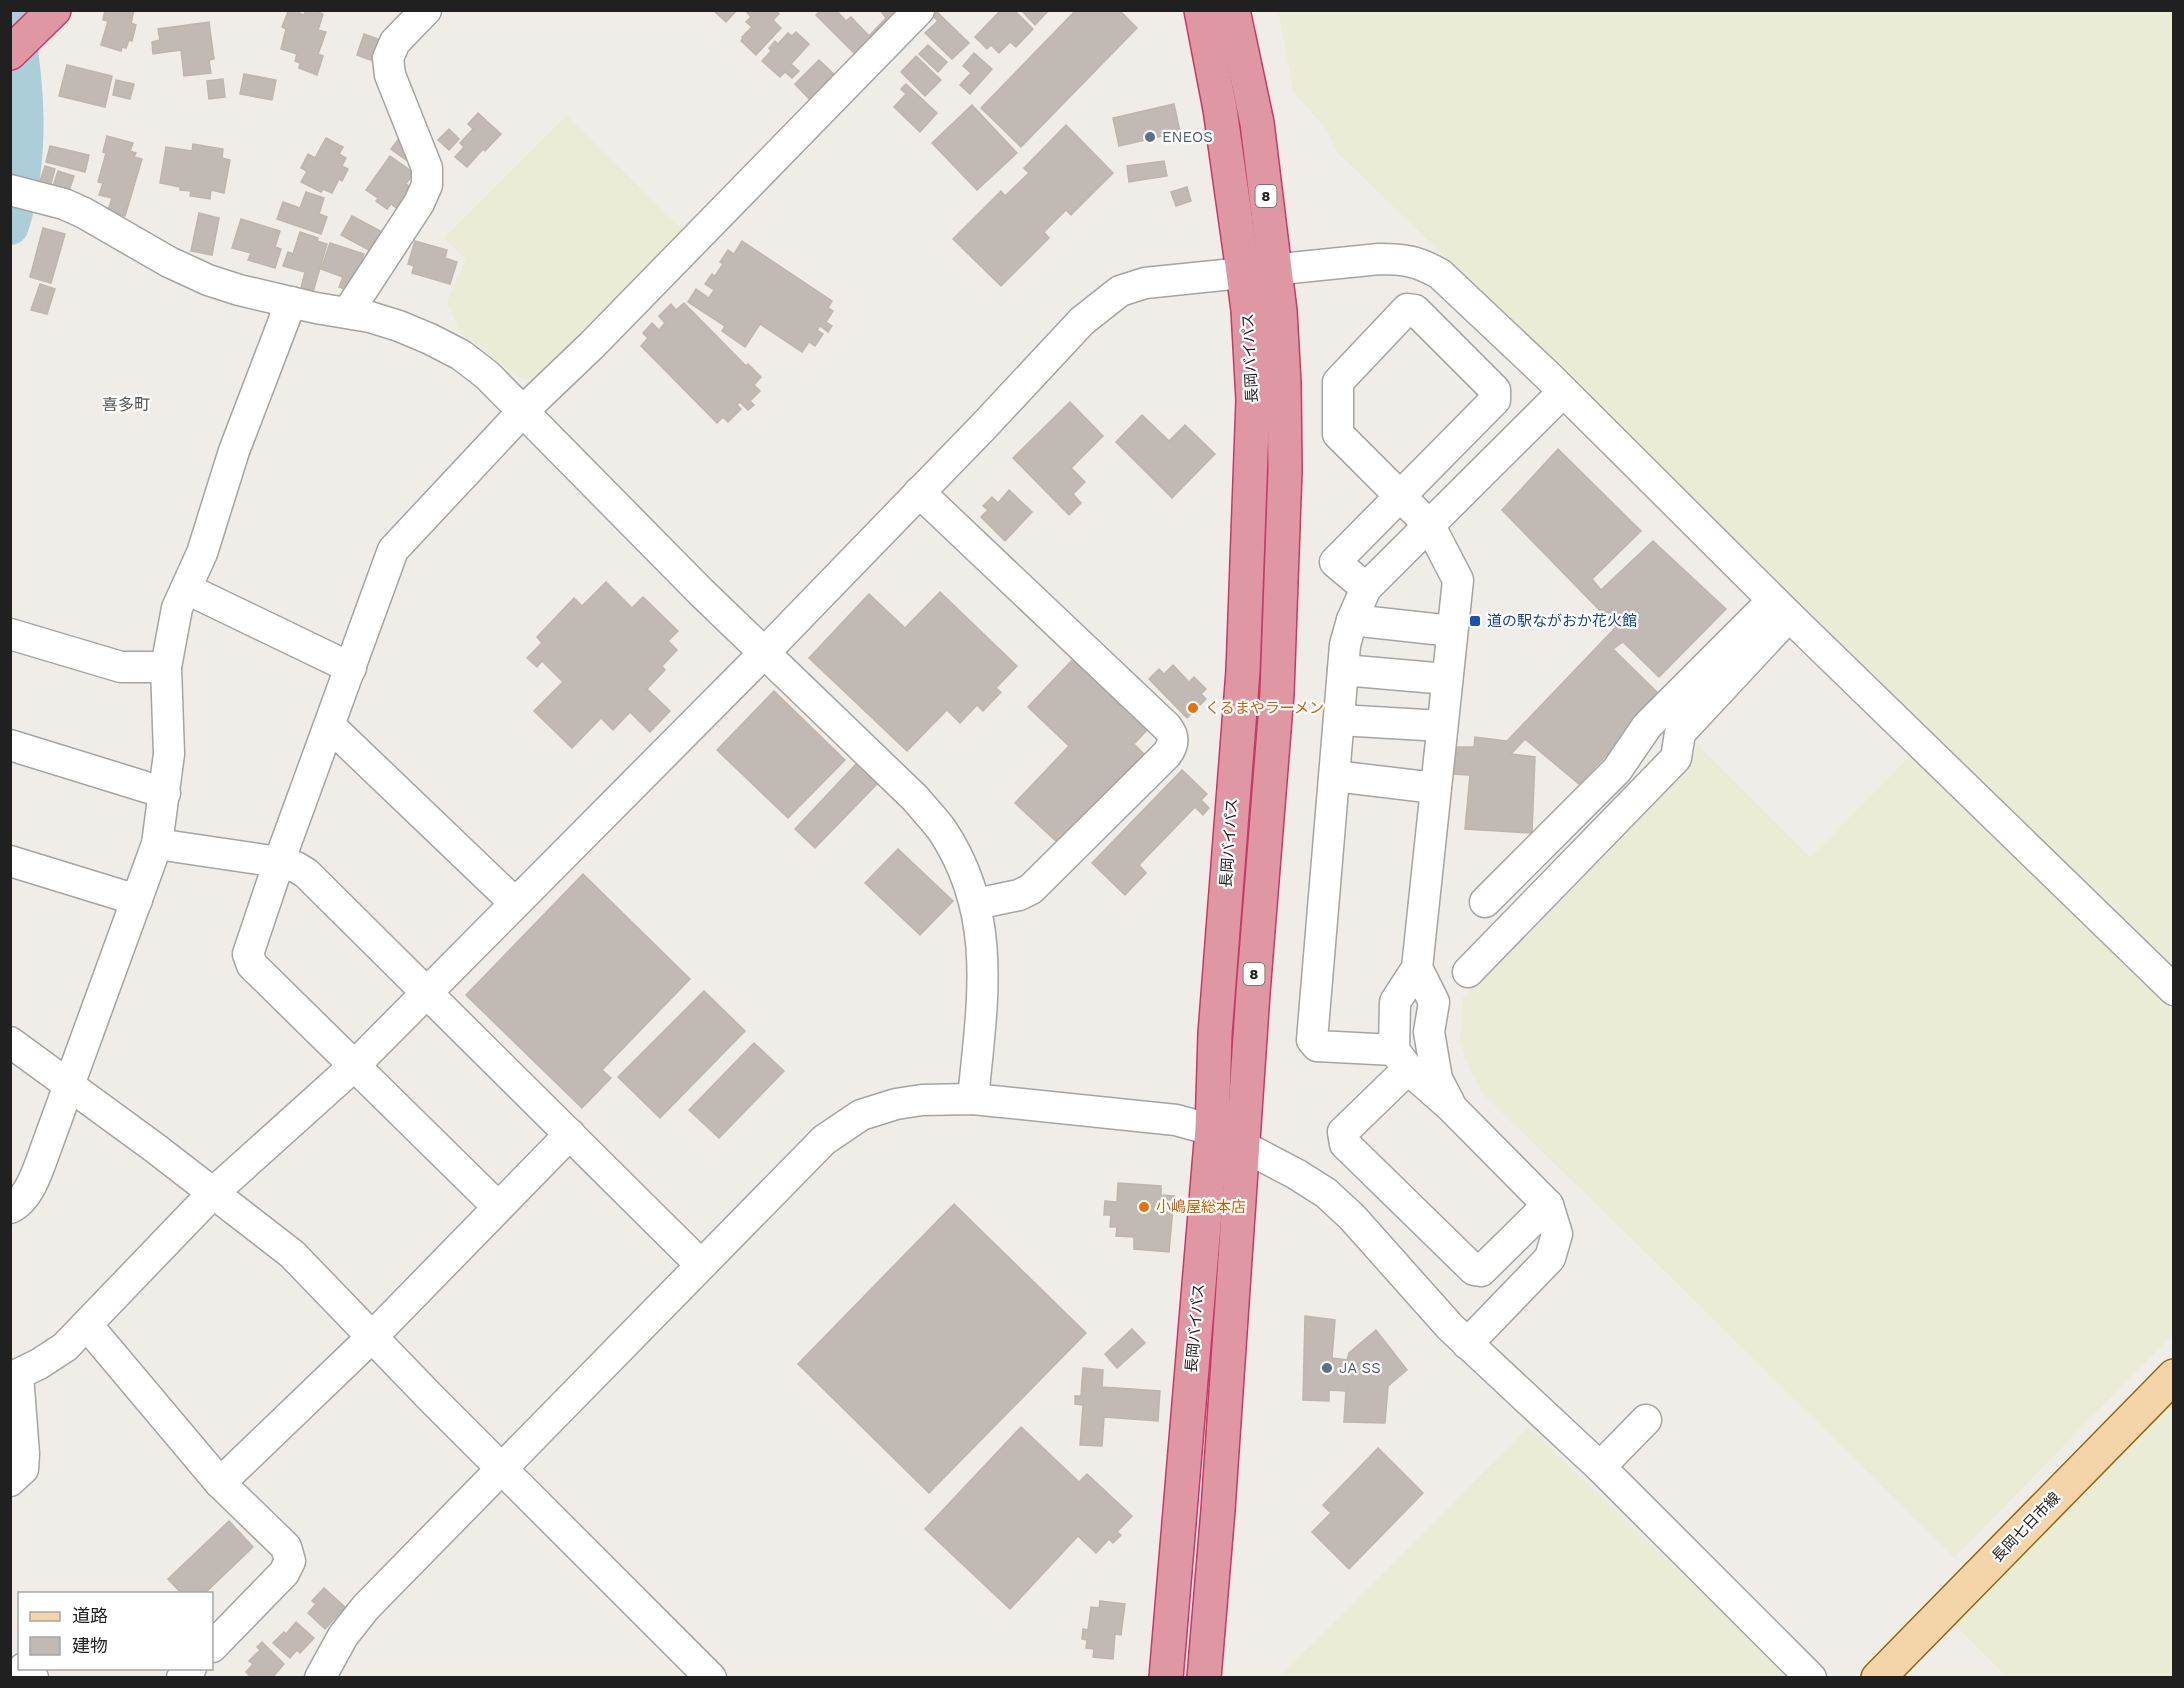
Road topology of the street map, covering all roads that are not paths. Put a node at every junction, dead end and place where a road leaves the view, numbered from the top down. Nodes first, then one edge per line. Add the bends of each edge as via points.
1 (426, 10) edge
2 (919, 10) edge
3 (1233, 10) edge
4 (1251, 10) edge
5 (1198, 13) edge
6 (49, 15) edge
7 (10, 53) edge
8 (1257, 123) junction
9 (19, 193) edge
10 (1259, 271) junction
11 (291, 302) junction
12 (348, 312) junction
13 (1563, 392) junction
14 (524, 411) junction
15 (920, 492) junction
16 (1400, 496) junction
17 (1430, 526) junction
18 (1366, 588) junction
19 (187, 589) junction
20 (1781, 608) junction
21 (1352, 620) junction
22 (1452, 632) junction
23 (10, 634) edge
24 (765, 652) junction
25 (166, 667) junction
26 (351, 668) junction
27 (1343, 670) junction
28 (1447, 679) junction
29 (1339, 720) junction
30 (330, 726) junction
31 (1442, 726) junction
32 (10, 744) edge
33 (1335, 776) junction
34 (1435, 788) junction
35 (165, 793) junction
36 (157, 844) junction
37 (10, 861) edge
38 (279, 862) junction
39 (137, 900) junction
40 (1485, 902) dead end
41 (515, 903) junction
42 (976, 904) junction
43 (1417, 969) junction
44 (1468, 972) dead end
45 (2174, 990) edge
46 (426, 991) junction
47 (10, 1042) edge
48 (1401, 1059) junction
49 (354, 1066) junction
50 (69, 1085) junction
51 (973, 1099) junction
52 (1451, 1107) junction
53 (1212, 1130) junction
54 (570, 1134) junction
55 (1242, 1146) junction
56 (213, 1193) junction
57 (1548, 1205) junction
58 (498, 1207) junction
59 (10, 1208) edge
60 (702, 1265) junction
61 (87, 1325) junction
62 (372, 1337) junction
63 (1467, 1344) junction
64 (14, 1376) edge
65 (2174, 1376) edge
66 (1646, 1420) dead end
67 (1600, 1467) junction
68 (502, 1468) junction
69 (10, 1481) edge
70 (220, 1483) junction
71 (213, 1646) edge
72 (320, 1677) edge
73 (711, 1677) edge
74 (1166, 1677) edge
75 (1204, 1677) edge
76 (1811, 1677) edge
77 (1878, 1677) edge

1 - 12 street via 395,42 388,58 390,75 427,168 427,185
2 - 14 street
3 - 8 highway, 長岡バイパス / 8
4 - 8 highway
5 - 10 highway, 長岡バイパス / 8
6 - 7 highway
8 - 10 highway, 長岡バイパス / 8
9 - 11 street via 84,213 208,280
10 - 13 street via 1379,259 1421,263 1440,274
10 - 15 street via 1145,284 1120,291 1082,321
10 - 53 highway, 長岡バイパス / 8 via 1248,310 1251,480
10 - 55 highway, 長岡バイパス / 8 via 1280,311 1284,383 1283,571
11 - 12 street
11 - 19 street
12 - 14 street via 399,326 461,355
13 - 17 street
13 - 20 street
14 - 24 street
14 - 26 street via 393,550
15 - 24 street
15 - 42 street via 1167,727 1174,740 1167,754 1031,889 1019,896
16 - 16 street via 1338,434 1338,382 1407,309 1415,310 1495,390 1495,400
16 - 17 street
16 - 18 street via 1335,562
17 - 18 street
17 - 22 street via 1458,580
18 - 21 street
19 - 25 street via 177,608
19 - 26 street
20 - 40 street via 1647,726 1617,770
20 - 44 street via 1680,733 1676,758
20 - 45 street
21 - 22 street
21 - 27 street
22 - 28 street
23 - 25 street via 122,668
24 - 41 street
24 - 42 street via 915,798 942,830
25 - 35 street via 169,754
26 - 30 street
27 - 28 street
27 - 29 street
28 - 31 street
29 - 31 street
29 - 33 street
30 - 38 street
30 - 41 street
31 - 34 street
32 - 35 street
33 - 34 street
33 - 48 street via 1312,1040 1317,1046
34 - 43 street
35 - 36 street
36 - 38 street
36 - 39 street
37 - 39 street
38 - 46 street via 306,873
38 - 49 street via 248,954 252,965
39 - 50 street
41 - 46 street
42 - 51 street via 983,978
43 - 48 street via 1395,1002
43 - 52 street via 1434,1002 1429,1032 1437,1079
46 - 49 street
46 - 54 street
47 - 50 street
48 - 52 street
48 - 57 street via 1343,1132 1345,1144 1474,1270 1481,1270
49 - 56 street
49 - 58 street
50 - 56 street
50 - 59 street via 36,1173 21,1200
51 - 53 street via 1176,1120
51 - 60 street via 922,1100 861,1115 824,1140
52 - 57 street
53 - 55 street
53 - 74 highway, 長岡バイパス / 8
54 - 58 street
54 - 60 street
55 - 63 street via 1326,1194 1352,1217
55 - 75 highway, 長岡バイパス / 8
56 - 61 street
56 - 62 street via 292,1254
57 - 63 street via 1557,1234 1550,1258
58 - 62 street
60 - 68 street
61 - 64 street via 65,1347
61 - 70 street
62 - 68 street
62 - 70 street
63 - 67 street
64 - 69 street via 24,1454 23,1469
65 - 77 main road, 長岡七日市線
66 - 67 street
67 - 76 street
68 - 72 street via 366,1607 343,1636
68 - 73 street
70 - 71 street via 286,1547 290,1561 284,1573

